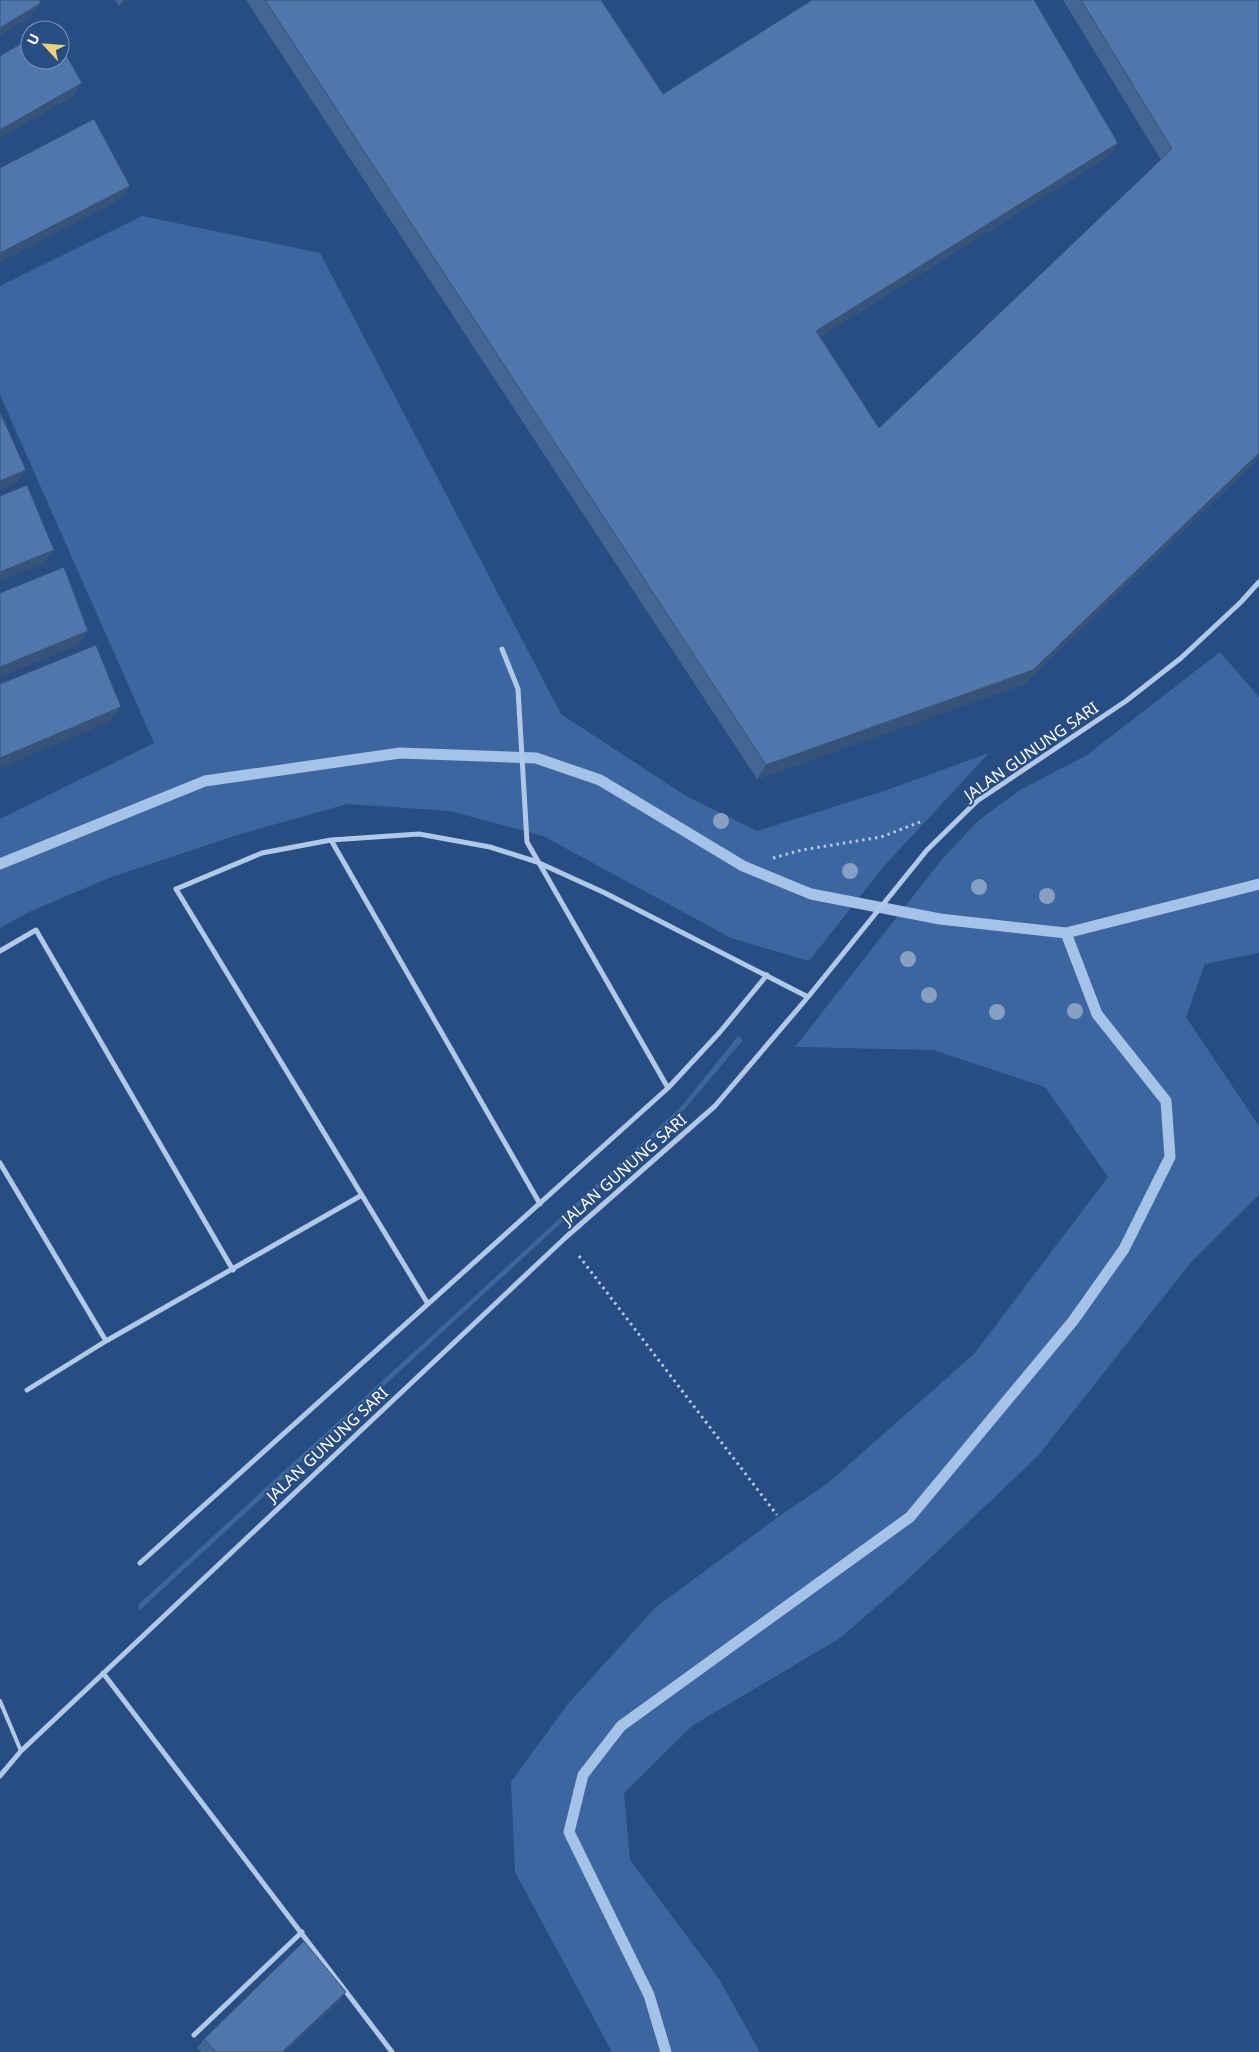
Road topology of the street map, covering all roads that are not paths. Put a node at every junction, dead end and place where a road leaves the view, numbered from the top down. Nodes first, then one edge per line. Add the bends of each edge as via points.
1 (1259, 582) edge
2 (502, 649) dead end
3 (331, 840) junction
4 (537, 862) junction
5 (0, 951) edge
6 (767, 975) junction
7 (808, 997) junction
8 (668, 1088) junction
9 (0, 1163) edge
10 (362, 1195) junction
11 (540, 1204) junction
12 (233, 1270) junction
13 (428, 1304) junction
14 (106, 1341) junction
15 (27, 1390) dead end
16 (140, 1563) dead end
17 (103, 1673) junction
18 (0, 1701) edge
19 (21, 1751) junction
20 (0, 1776) edge
21 (302, 1932) junction
22 (194, 2035) dead end
23 (392, 2052) edge

1 - 7 street, JALAN GUNUNG SARI via 1181,658 1126,701 977,800 927,850
2 - 4 street via 518,689 527,842
3 - 4 street via 419,834 490,847
3 - 10 street via 262,853 176,889
3 - 11 street
4 - 6 street
4 - 8 street
5 - 12 street via 36,930
6 - 7 street
6 - 8 street
7 - 17 street, JALAN GUNUNG SARI via 715,1106 565,1238
8 - 11 street
9 - 14 street
10 - 12 street
10 - 13 street
11 - 13 street
12 - 14 street
13 - 16 street
14 - 15 street
17 - 19 street, JALAN GUNUNG SARI
17 - 21 street
18 - 19 lane
19 - 20 street, JALAN GUNUNG SARI
21 - 22 street
21 - 23 street

